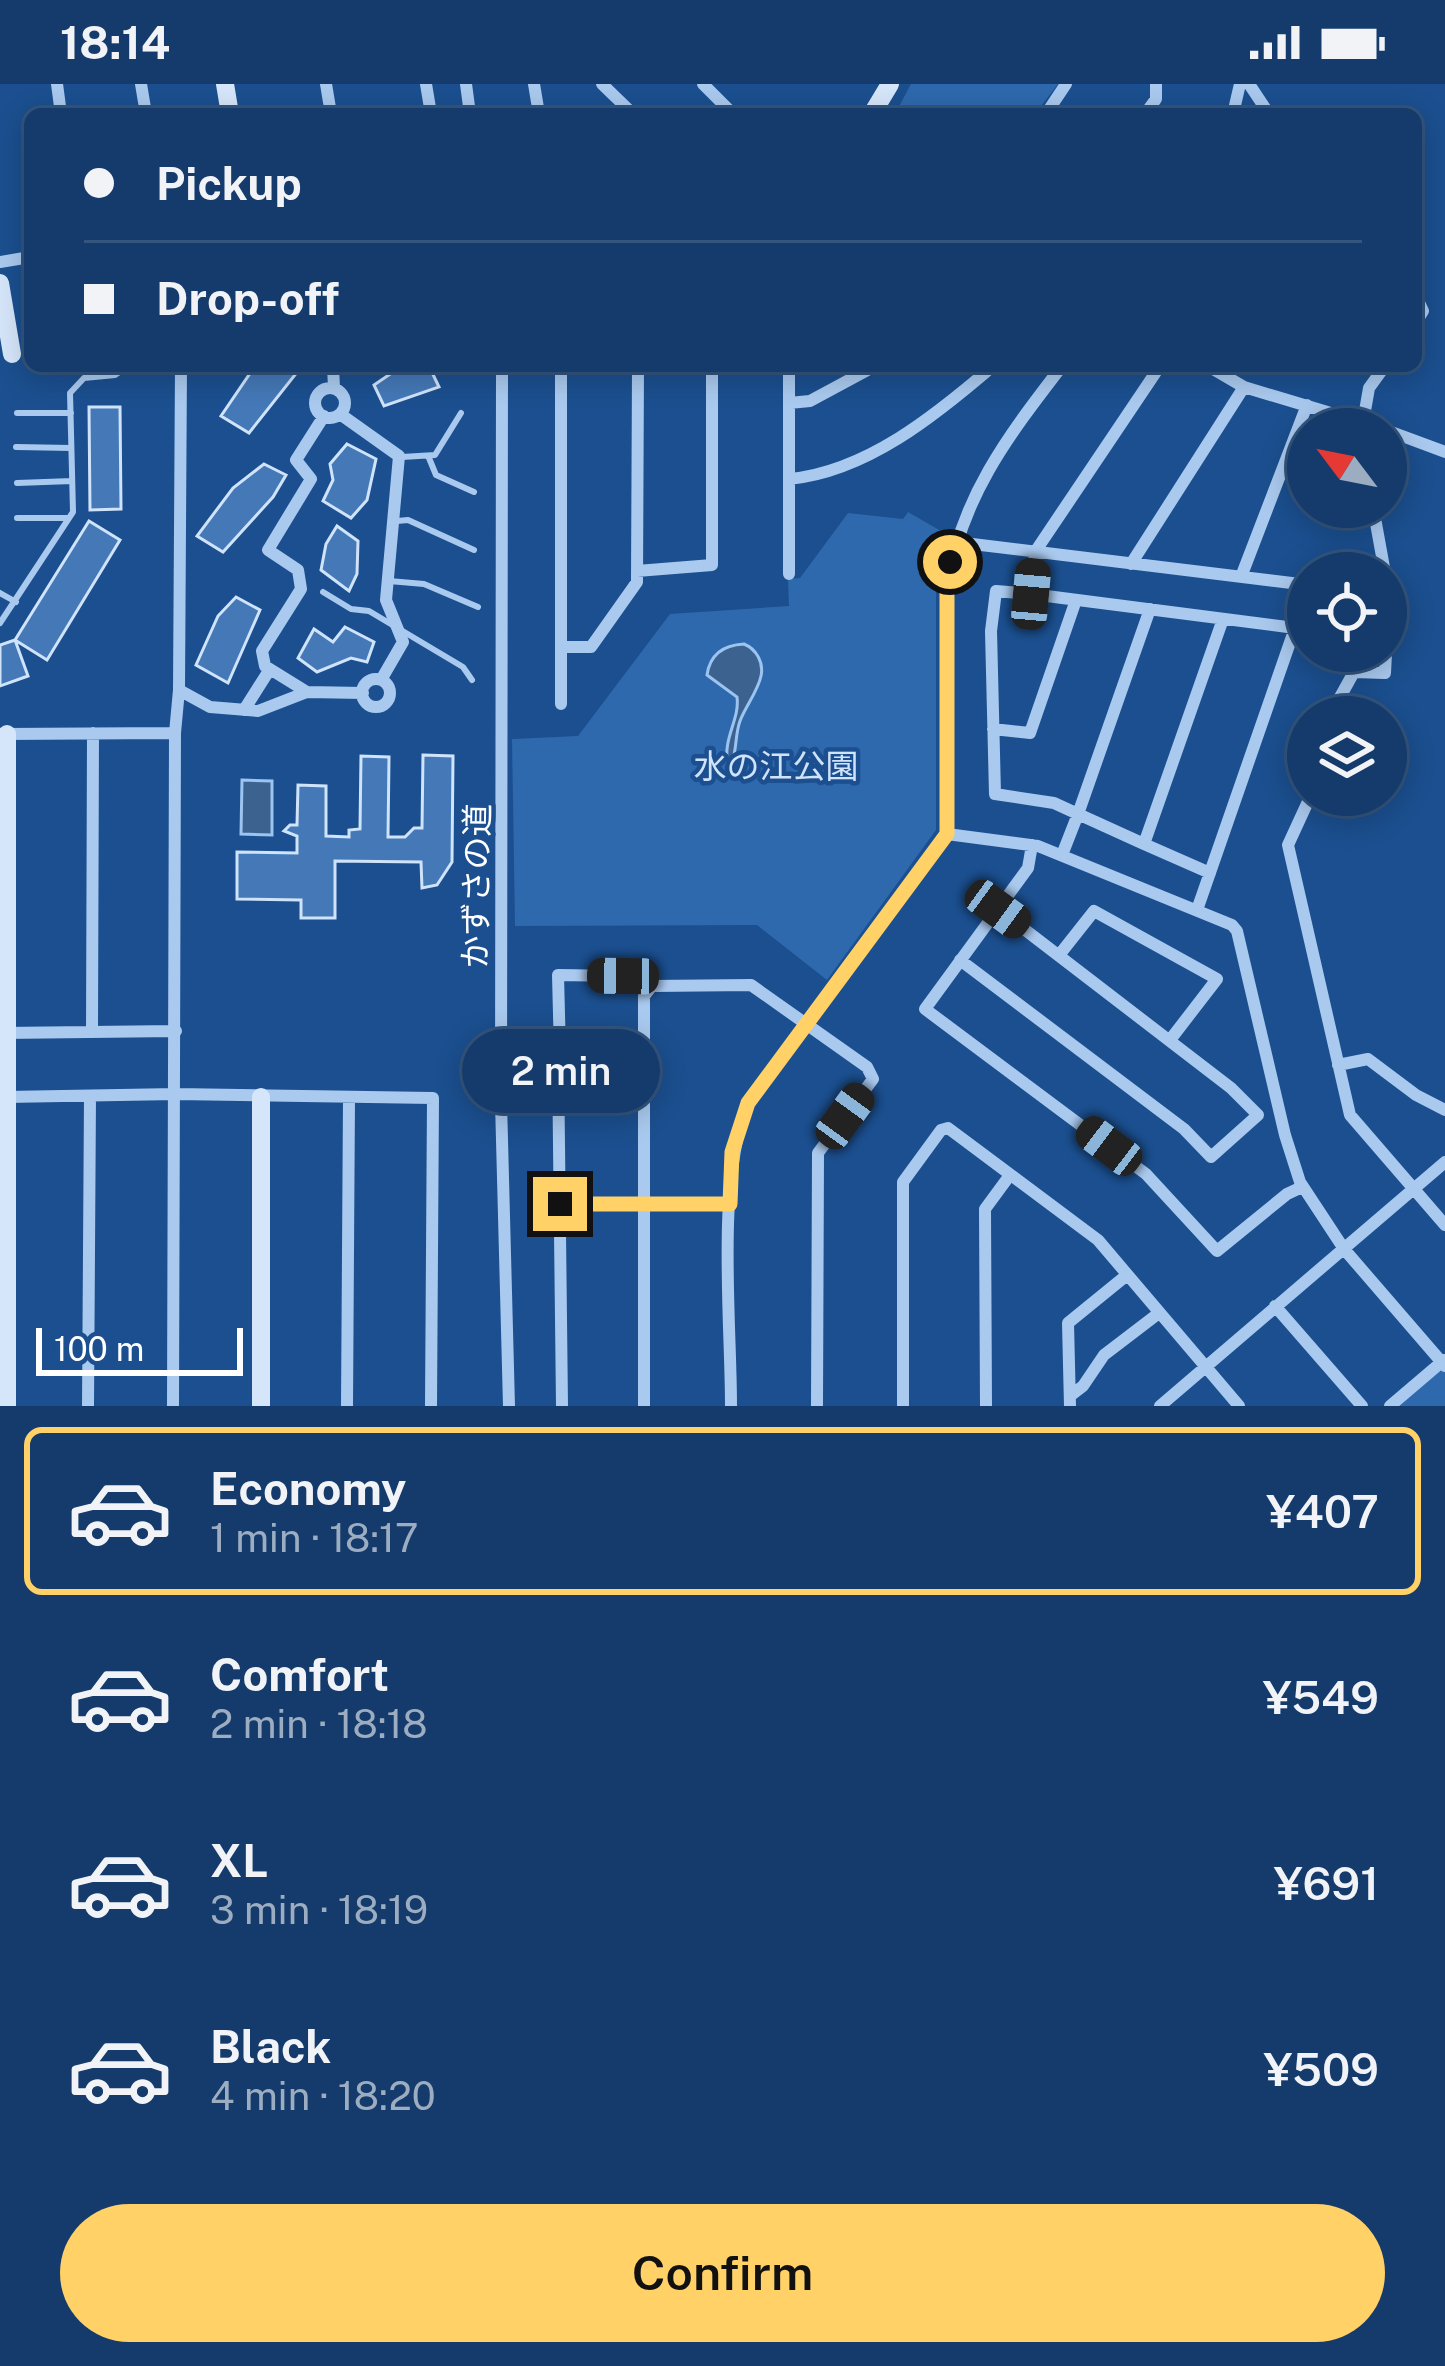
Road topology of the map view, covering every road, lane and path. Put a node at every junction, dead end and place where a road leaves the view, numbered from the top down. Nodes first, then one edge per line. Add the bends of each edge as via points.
1 (602, 84) edge
2 (703, 84) edge
3 (627, 108) edge
4 (727, 108) edge
5 (0, 283) edge
6 (14, 353) edge
7 (119, 372) edge
8 (181, 372) edge
9 (333, 372) edge
10 (502, 372) edge
11 (561, 372) edge
12 (638, 372) edge
13 (712, 372) edge
14 (789, 372) edge
15 (864, 372) edge
16 (985, 372) edge
17 (1057, 372) edge
18 (1156, 372) edge
19 (1218, 372) edge
20 (1380, 372) edge
21 (1244, 387) junction
22 (334, 388) junction
23 (789, 403) junction
24 (1306, 405) junction
25 (1315, 408) edge
26 (1365, 408) edge
27 (17, 413) dead end
28 (71, 413) junction
29 (461, 413) dead end
30 (340, 414) junction
31 (324, 416) junction
32 (1407, 437) edge
33 (16, 447) dead end
34 (71, 448) junction
35 (1445, 452) edge
36 (399, 456) junction
37 (429, 458) junction
38 (789, 479) junction
39 (72, 482) junction
40 (16, 483) dead end
41 (474, 492) dead end
42 (17, 518) dead end
43 (69, 518) junction
44 (393, 521) junction
45 (956, 542) junction
46 (474, 550) dead end
47 (1035, 552) junction
48 (1131, 563) junction
49 (637, 571) junction
50 (789, 574) dead end
51 (1240, 577) junction
52 (389, 581) junction
53 (1287, 583) edge
54 (0, 592) edge
55 (323, 592) dead end
56 (1031, 594) junction
57 (1076, 599) junction
58 (16, 602) junction
59 (478, 607) dead end
60 (1150, 609) junction
61 (1223, 619) junction
62 (0, 623) edge
63 (400, 632) junction
64 (561, 647) junction
65 (270, 669) junction
66 (381, 680) junction
67 (472, 680) dead end
68 (179, 690) junction
69 (308, 692) junction
70 (362, 693) junction
71 (561, 704) dead end
72 (244, 710) junction
73 (993, 729) junction
74 (93, 733) junction
75 (175, 733) junction
76 (3, 734) edge
77 (1078, 814) junction
78 (1301, 816) edge
79 (947, 834) junction
80 (1144, 844) junction
81 (1032, 845) junction
82 (1063, 855) junction
83 (1210, 873) junction
84 (998, 909) junction
85 (1197, 910) junction
86 (1060, 954) junction
87 (960, 960) junction
88 (646, 990) junction
89 (807, 1023) junction
90 (92, 1030) junction
91 (176, 1031) junction
92 (3, 1033) edge
93 (1170, 1040) junction
94 (560, 1053) junction
95 (644, 1057) junction
96 (1338, 1065) junction
97 (176, 1094) junction
98 (90, 1096) junction
99 (6, 1097) junction
100 (260, 1097) junction
101 (349, 1097) junction
102 (1445, 1109) edge
103 (1445, 1162) edge
104 (1010, 1175) junction
105 (1302, 1187) junction
106 (1415, 1189) junction
107 (560, 1204) junction
108 (730, 1204) junction
109 (643, 1205) junction
110 (3, 1210) edge
111 (1445, 1225) edge
112 (1344, 1249) junction
113 (1127, 1275) junction
114 (1275, 1306) junction
115 (1159, 1313) junction
116 (1444, 1362) edge
117 (1205, 1366) junction
118 (1070, 1401) edge
119 (7, 1406) edge
120 (88, 1406) edge
121 (173, 1406) edge
122 (261, 1406) edge
123 (347, 1406) edge
124 (431, 1406) edge
125 (509, 1406) edge
126 (562, 1406) edge
127 (644, 1406) edge
128 (731, 1406) edge
129 (818, 1406) edge
130 (903, 1406) edge
131 (986, 1406) edge
132 (1160, 1406) edge
133 (1239, 1406) edge
134 (1363, 1406) edge
135 (1390, 1406) edge

1 - 3 street
2 - 4 street
5 - 6 street
7 - 28 lane via 74,386
8 - 68 street
9 - 22 street
10 - 125 street, かずさの道
11 - 64 street
12 - 49 street
13 - 49 street via 712,565
14 - 23 street
15 - 23 street via 810,401
16 - 38 street via 892,442 818,476
17 - 45 street via 1002,444
18 - 47 street
19 - 21 street
20 - 26 street
21 - 24 street
21 - 48 street
22 - 30 street via 346,400
22 - 31 street via 315,400
23 - 38 street
24 - 25 street
24 - 51 street
27 - 28 lane
28 - 34 lane
29 - 37 lane
30 - 31 street
30 - 36 street
31 - 65 street via 296,460 311,479 268,550 302,582 262,651
32 - 35 street
33 - 34 lane
34 - 39 lane
36 - 37 lane
36 - 44 street
37 - 41 lane via 436,475
38 - 50 street
39 - 40 lane
39 - 43 lane
42 - 43 lane
43 - 58 lane
44 - 46 lane
44 - 52 street
45 - 47 street
45 - 79 street via 947,591
47 - 48 street
47 - 56 street
48 - 51 street
49 - 64 street via 591,647
51 - 53 street
52 - 59 lane via 424,584
52 - 63 street via 387,608
54 - 58 lane
55 - 63 lane
56 - 57 street
56 - 73 street via 996,591
57 - 60 street
57 - 73 street via 1030,734
58 - 62 lane
60 - 61 street
60 - 77 street
61 - 80 street
61 - 83 street via 1295,628
63 - 66 street via 401,649
63 - 67 lane
64 - 71 street
65 - 69 street
65 - 72 street
66 - 70 street
66 - 70 street via 389,688 386,703 371,706
68 - 72 street via 211,707
68 - 75 street
69 - 70 street
69 - 72 street
73 - 77 street via 994,794 1054,802
74 - 75 street
74 - 76 street
74 - 90 street
75 - 91 street
76 - 92 street
77 - 80 street
77 - 82 street
78 - 96 street via 1288,845
79 - 81 street
79 - 89 street
80 - 83 street
81 - 82 street
81 - 84 street via 1028,868
82 - 85 street
83 - 85 street
84 - 86 street
84 - 87 street
85 - 105 street via 1238,931
86 - 93 street
86 - 93 street via 1094,911 1217,979
87 - 93 street via 1211,1156 1258,1115
87 - 105 street via 925,1009 1146,1174 1217,1251
88 - 89 street via 751,985
88 - 94 street via 623,976 558,975
88 - 95 street
89 - 108 street via 748,1103 732,1152
89 - 129 street via 867,1066 873,1079 818,1154
90 - 91 street
90 - 92 street
91 - 97 street
92 - 99 street
94 - 95 street
94 - 107 street
95 - 109 street
96 - 102 street via 1368,1059
96 - 106 street via 1350,1114
97 - 98 street
97 - 100 street
97 - 121 street
98 - 99 street
98 - 120 street
99 - 110 street
100 - 101 street
100 - 122 street
101 - 123 street
101 - 124 street via 433,1098
103 - 106 street
104 - 113 street via 1098,1240
104 - 130 street via 948,1128 903,1181
104 - 131 street via 985,1209
105 - 112 street
106 - 111 street
106 - 112 street
107 - 109 street
107 - 126 street
108 - 109 street
108 - 128 street
109 - 127 street
110 - 119 street
112 - 114 street
112 - 116 street
113 - 115 street
113 - 118 street via 1069,1323
114 - 117 street
114 - 134 street
115 - 117 street
115 - 118 street via 1104,1355
116 - 135 street
117 - 132 street
117 - 133 street

